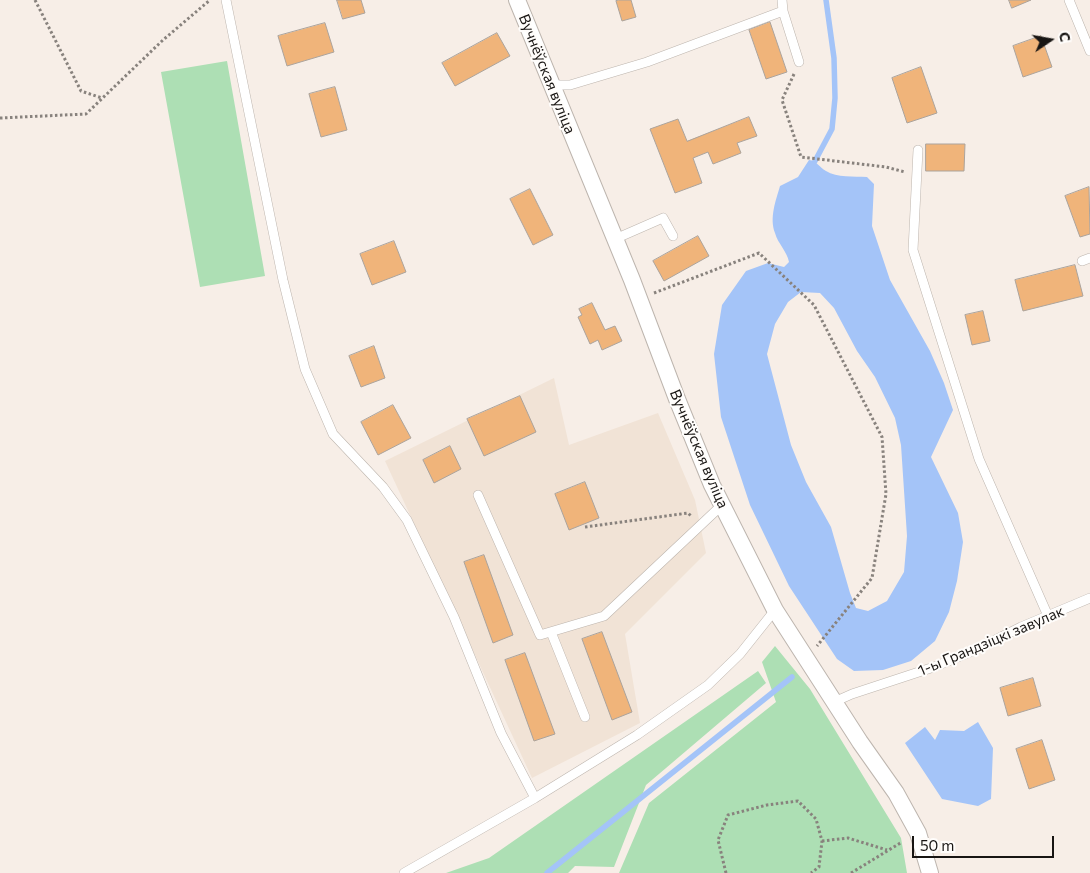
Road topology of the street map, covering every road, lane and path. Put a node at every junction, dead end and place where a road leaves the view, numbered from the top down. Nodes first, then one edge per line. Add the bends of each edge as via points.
1 (35, 0) edge
2 (210, 0) edge
3 (226, 0) edge
4 (517, 0) edge
5 (782, 0) edge
6 (1070, 0) edge
7 (783, 11) junction
8 (1090, 51) edge
9 (799, 62) joint
10 (552, 85) junction
11 (103, 98) junction
12 (0, 118) edge
13 (918, 150) dead end
14 (917, 175) junction
15 (673, 236) dead end
16 (615, 239) junction
17 (639, 299) junction
18 (478, 496) dead end
19 (722, 505) junction
20 (701, 524) junction
21 (585, 527) dead end
22 (1090, 598) edge
23 (775, 610) junction
24 (1048, 616) junction
25 (551, 632) junction
26 (806, 659) junction
27 (834, 702) junction
28 (585, 716) dead end
29 (535, 798) junction
30 (918, 832) junction
31 (822, 841) junction
32 (888, 850) junction
33 (404, 873) edge
34 (726, 873) edge
35 (812, 873) edge
36 (850, 873) edge
37 (930, 873) edge

1 - 11 path via 81,91
2 - 11 path via 162,40
3 - 29 lane via 283,280 305,369 332,434 383,487 407,520 454,617 501,733
4 - 10 street, Вучнёўская вуліца
5 - 7 lane
6 - 8 lane
7 - 9 lane
7 - 10 lane via 646,62 570,85
9 - 14 path via 782,100 801,157
10 - 16 street, Вучнёўская вуліца
11 - 12 path via 86,114
13 - 14 lane
14 - 24 lane via 913,250 979,459
15 - 16 lane via 663,218
16 - 17 street, Вучнёўская вуліца
17 - 19 street, Вучнёўская вуліца
17 - 26 path via 760,253 814,304 882,437 886,494 872,578
18 - 25 lane via 540,635
19 - 20 lane
19 - 23 street, Вучнёўская вуліца
20 - 21 path via 688,514
20 - 25 lane via 604,616
22 - 24 lane, 1-ы Грандзіцкі завулак
23 - 26 street, Вучнёўская вуліца
23 - 29 lane via 740,654 708,685
24 - 27 lane, 1-ы Грандзіцкі завулак via 934,667
25 - 28 lane
26 - 27 street, Вучнёўская вуліца
27 - 30 street, Вучнёўская вуліца via 896,793
29 - 33 lane
30 - 32 path
30 - 37 street, Вучнёўская вуліца
31 - 32 path via 848,838
31 - 34 path via 816,819 798,801 728,815 718,840
31 - 35 path via 818,867
32 - 36 path

